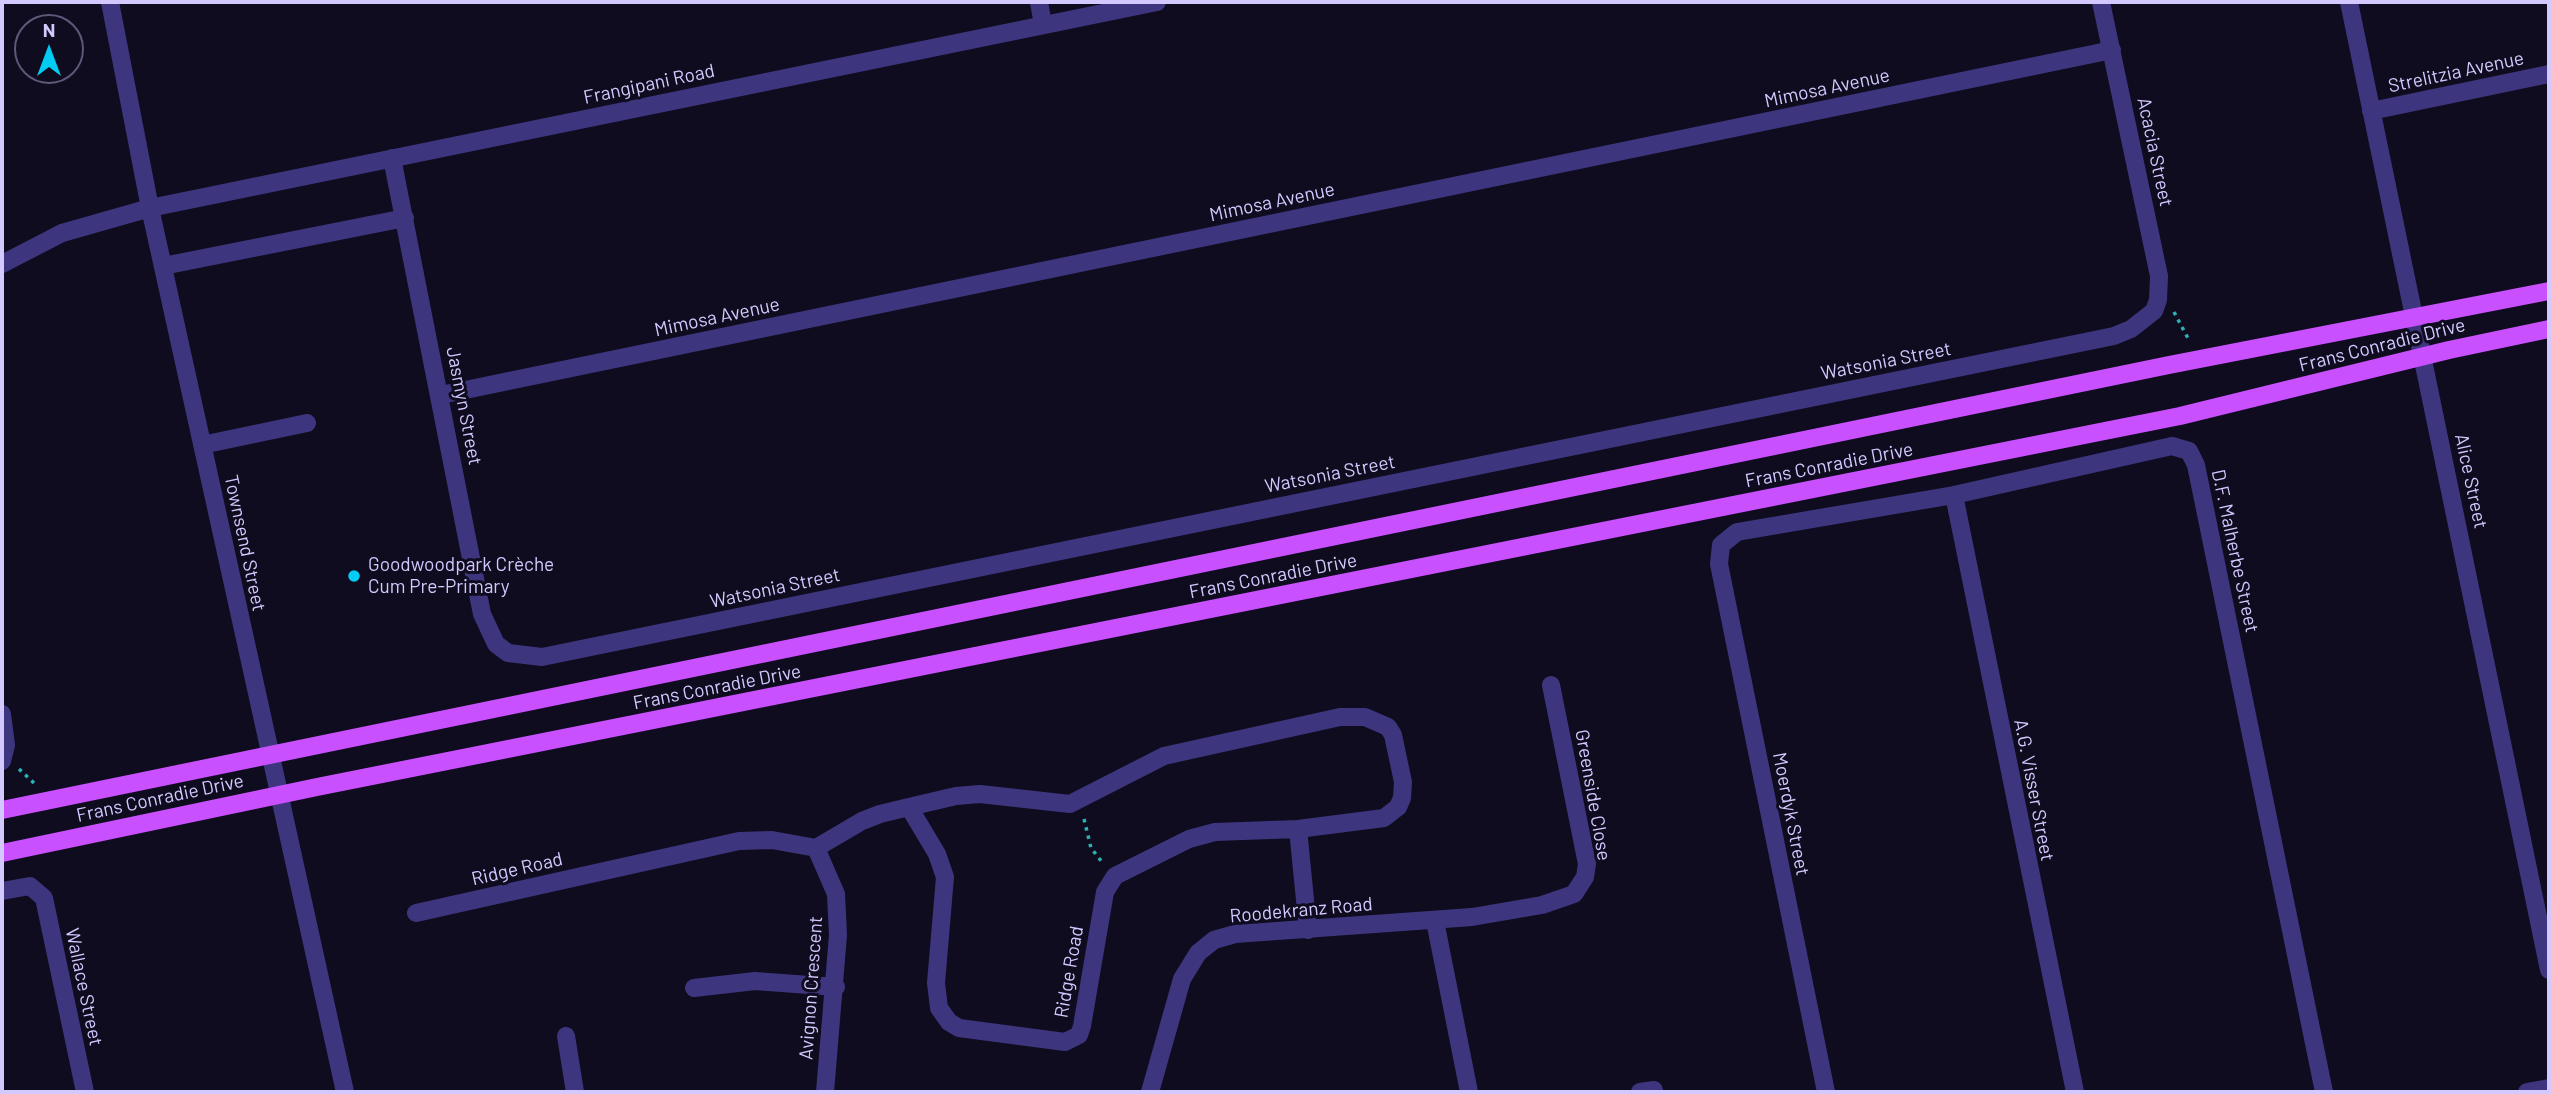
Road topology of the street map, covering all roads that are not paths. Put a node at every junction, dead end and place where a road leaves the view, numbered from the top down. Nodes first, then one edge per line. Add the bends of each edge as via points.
1 (110, 2) edge
2 (1039, 2) edge
3 (1157, 2) edge
4 (2101, 2) edge
5 (2349, 2) edge
6 (1043, 25) junction
7 (2112, 51) junction
8 (2549, 74) edge
9 (2371, 111) junction
10 (392, 158) junction
11 (150, 208) junction
12 (405, 218) junction
13 (2, 261) edge
14 (163, 265) junction
15 (2549, 291) edge
16 (2156, 305) joint
17 (2415, 319) junction
18 (2549, 329) edge
19 (2423, 357) junction
20 (441, 395) junction
21 (307, 423) dead end
22 (202, 445) junction
23 (1954, 495) junction
24 (1721, 545) joint
25 (508, 653) joint
26 (1551, 685) dead end
27 (2, 714) edge
28 (270, 755) junction
29 (3, 760) edge
30 (281, 795) junction
31 (909, 807) junction
32 (2, 810) edge
33 (1298, 829) junction
34 (816, 848) junction
35 (2, 853) edge
36 (2, 891) edge
37 (416, 913) dead end
38 (1435, 921) junction
39 (1308, 930) junction
40 (2546, 941) edge
41 (2549, 970) edge
42 (836, 987) junction
43 (694, 988) dead end
44 (566, 1036) dead end
45 (2549, 1088) edge
46 (85, 1092) edge
47 (345, 1092) edge
48 (575, 1092) edge
49 (825, 1092) edge
50 (1150, 1092) edge
51 (1469, 1092) edge
52 (1826, 1092) edge
53 (2075, 1092) edge
54 (2324, 1092) edge
55 (2527, 1092) edge

1 - 11 street, Townsend Street
2 - 6 street
3 - 6 street, Frangipani Road
4 - 7 street, Acacia Street
5 - 9 street, Alice Street
6 - 10 street, Frangipani Road
7 - 16 street, Acacia Street via 2159,276
7 - 20 street, Mimosa Avenue
8 - 9 street, Strelitzia Avenue
9 - 17 street, Alice Street
10 - 11 street, Frangipani Road
10 - 12 street, Jasmyn Street
11 - 13 street, Frangipani Road via 62,233
11 - 14 street, Townsend Street
12 - 14 street
12 - 20 street, Jasmyn Street
14 - 22 street, Townsend Street
15 - 17 main road, Frans Conradie Drive
16 - 25 street, Watsonia Street via 2138,325 2114,336 563,654 527,658
17 - 19 street, Alice Street
17 - 28 main road, Frans Conradie Drive via 2169,365
18 - 19 main road, Frans Conradie Drive
19 - 30 main road, Frans Conradie Drive via 2166,419
19 - 40 street, Alice Street
20 - 25 street, Jasmyn Street via 482,614 496,644
21 - 22 street
22 - 28 street, Townsend Street
23 - 24 street, D.F. Malherbe Street via 1737,532
23 - 53 street, A.G. Visser Street
23 - 54 street, D.F. Malherbe Street via 2172,446 2189,450 2196,465
24 - 52 street, Moerdyk Street via 1719,564
26 - 38 street, Greenside Close via 1587,864 1585,877 1574,894 1564,899
27 - 29 street via 6,732
28 - 30 street, Townsend Street
28 - 32 main road, Frans Conradie Drive
30 - 35 main road, Frans Conradie Drive
30 - 47 street, Townsend Street
31 - 33 street via 981,794 1056,804 1074,802 1146,763 1172,755 1340,718 1365,717 1388,727 1403,782 1398,807 1372,821
31 - 33 street, Ridge Road via 945,877 936,995 939,1008 948,1022 959,1028 1048,1042 1065,1042 1079,1035 1105,892 1115,876 1202,835
31 - 34 street via 862,821
33 - 39 street
34 - 37 street, Ridge Road via 772,840 739,841
34 - 42 street, Avignon Crescent via 836,894
36 - 46 street, Wallace Street via 24,886 39,891 46,905
38 - 39 street, Roodekranz Road
38 - 51 street
39 - 50 street, Roodekranz Road via 1225,936 1205,945 1182,979
40 - 41 street, Alice Street
42 - 43 street via 755,981
42 - 49 street, Avignon Crescent
44 - 48 street
45 - 55 street

